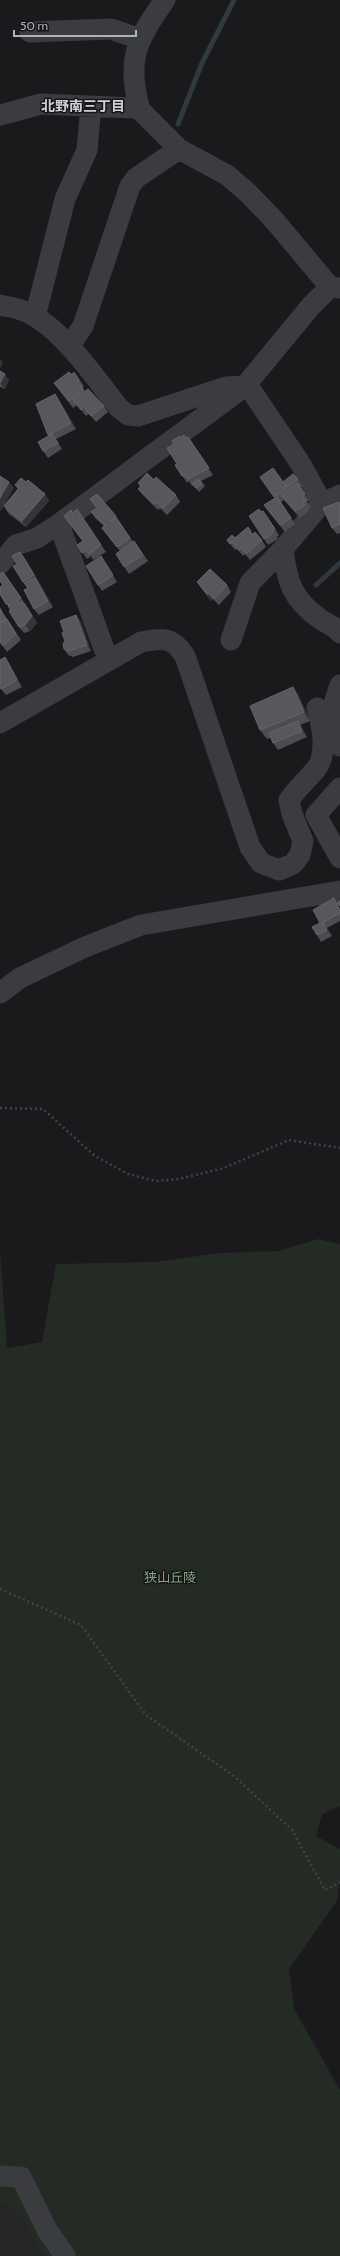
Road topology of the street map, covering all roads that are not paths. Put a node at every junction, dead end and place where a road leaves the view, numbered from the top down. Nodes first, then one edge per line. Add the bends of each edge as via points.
1 (161, 1) edge
2 (30, 32) dead end
3 (140, 39) junction
4 (91, 106) junction
5 (140, 110) junction
6 (0, 115) edge
7 (179, 149) junction
8 (335, 288) edge
9 (0, 306) edge
10 (35, 317) junction
11 (70, 345) junction
12 (245, 386) junction
13 (331, 499) edge
14 (59, 524) junction
15 (8, 542) edge
16 (283, 549) junction
17 (0, 564) edge
18 (340, 633) edge
19 (231, 640) dead end
20 (104, 650) dead end
21 (340, 685) edge
22 (317, 708) dead end
23 (0, 722) edge
24 (340, 746) edge
25 (340, 788) edge
26 (340, 858) edge
27 (340, 891) edge
28 (0, 993) edge
29 (0, 2176) edge
30 (65, 2256) edge

1 - 3 street
2 - 3 street via 111,29
3 - 5 street via 134,57 132,81
4 - 5 street
4 - 6 street via 41,104
4 - 10 street via 87,150 65,199
5 - 7 street
7 - 8 street via 227,175 248,193
7 - 11 street via 136,178 130,186 83,326
8 - 12 street via 311,306
9 - 10 street via 21,310
10 - 11 street
11 - 12 street via 119,408 128,415 138,416 226,387
12 - 13 street via 253,393 300,463
12 - 14 street
13 - 16 street
14 - 15 street via 37,538
14 - 20 street
15 - 17 street
16 - 18 street via 291,590 305,607 321,620 337,628
16 - 19 street via 250,583
21 - 24 street via 330,716
22 - 23 street via 323,728 317,768 289,800 303,841 300,855 293,864 279,870 261,863 250,847 185,656 177,644 161,638 141,642
25 - 26 street via 316,815
27 - 28 street via 141,925 84,947 20,978
29 - 30 street via 22,2177 46,2230

